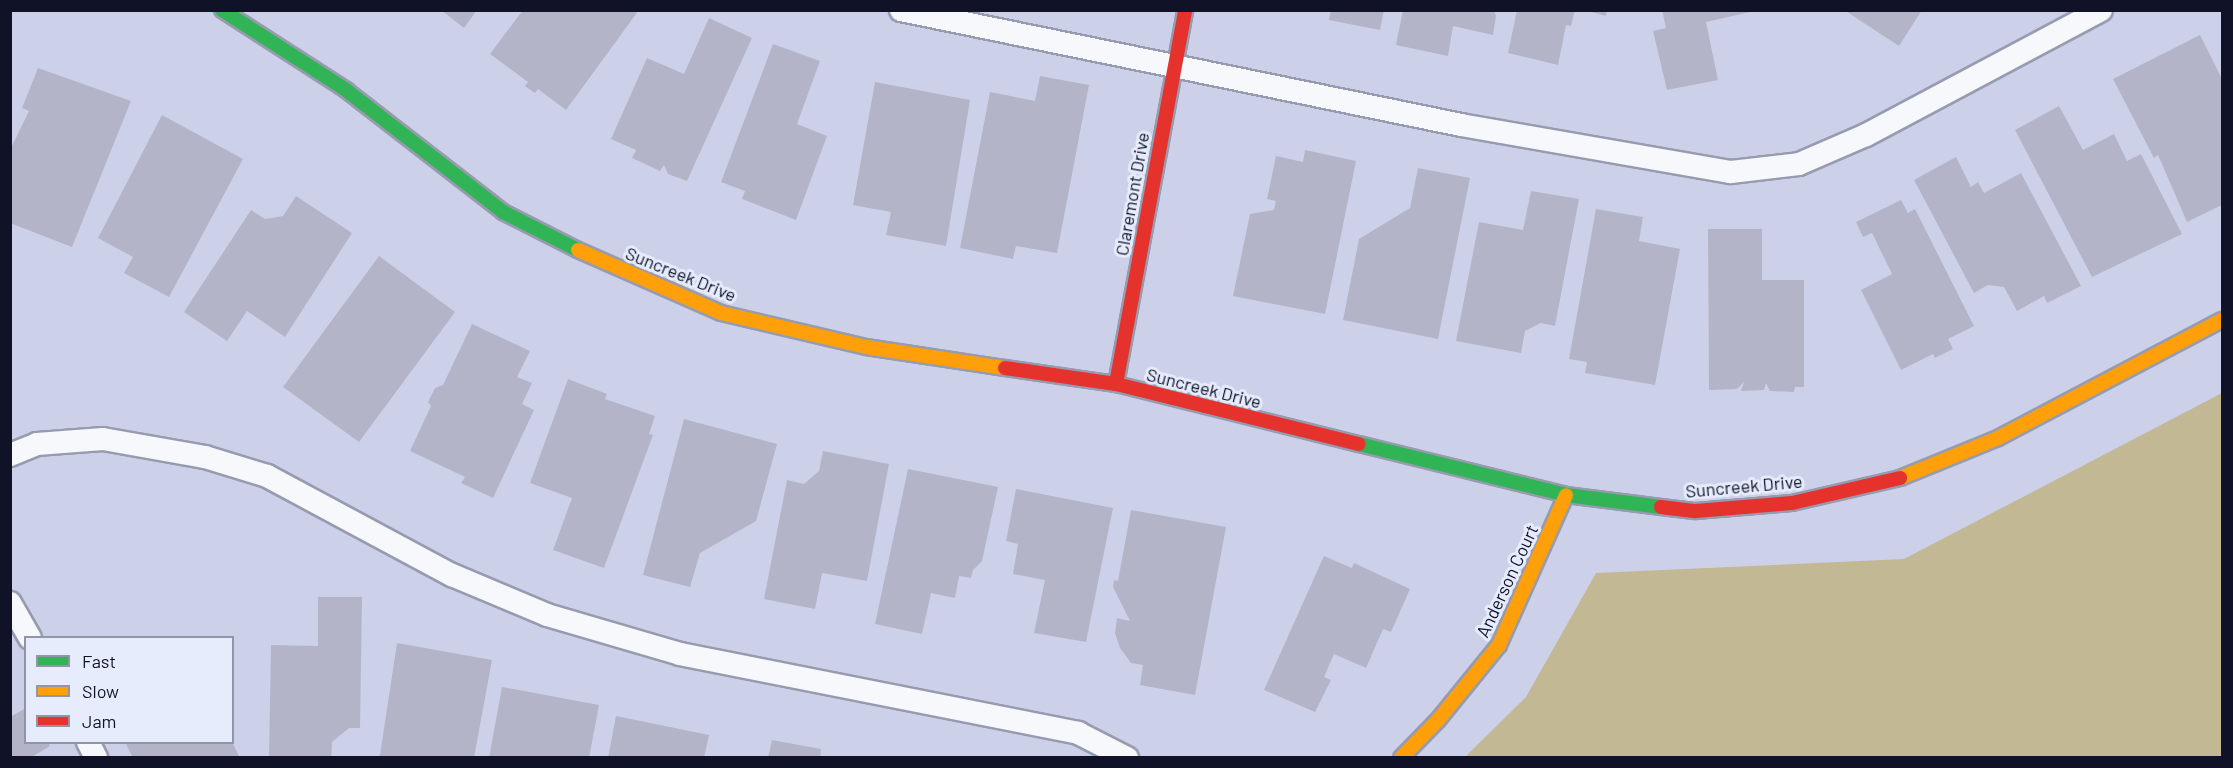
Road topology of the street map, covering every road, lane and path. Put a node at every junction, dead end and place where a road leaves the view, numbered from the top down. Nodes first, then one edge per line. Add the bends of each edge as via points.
1 (222, 10) edge
2 (901, 10) edge
3 (1185, 10) edge
4 (2101, 10) edge
5 (1173, 68) junction
6 (2223, 320) edge
7 (1116, 384) junction
8 (10, 455) edge
9 (1566, 495) junction
10 (10, 603) edge
11 (29, 636) edge
12 (89, 744) edge
13 (96, 758) edge
14 (1127, 758) edge
15 (1401, 758) edge

1 - 7 street, Suncreek Drive via 346,90 503,212 603,262 721,313 866,347
2 - 5 lane
3 - 5 street, Claremont Drive
4 - 5 lane via 1857,139 1799,164 1731,172 1461,125
5 - 7 street, Claremont Drive
6 - 9 street, Suncreek Drive via 1998,438 1895,480 1792,503 1695,511
7 - 9 street, Suncreek Drive
8 - 14 lane via 37,444 103,439 205,458 267,476 452,575 547,615 680,654 1078,733
9 - 15 street, Anderson Court via 1499,645 1438,720
10 - 11 lane
12 - 13 lane

